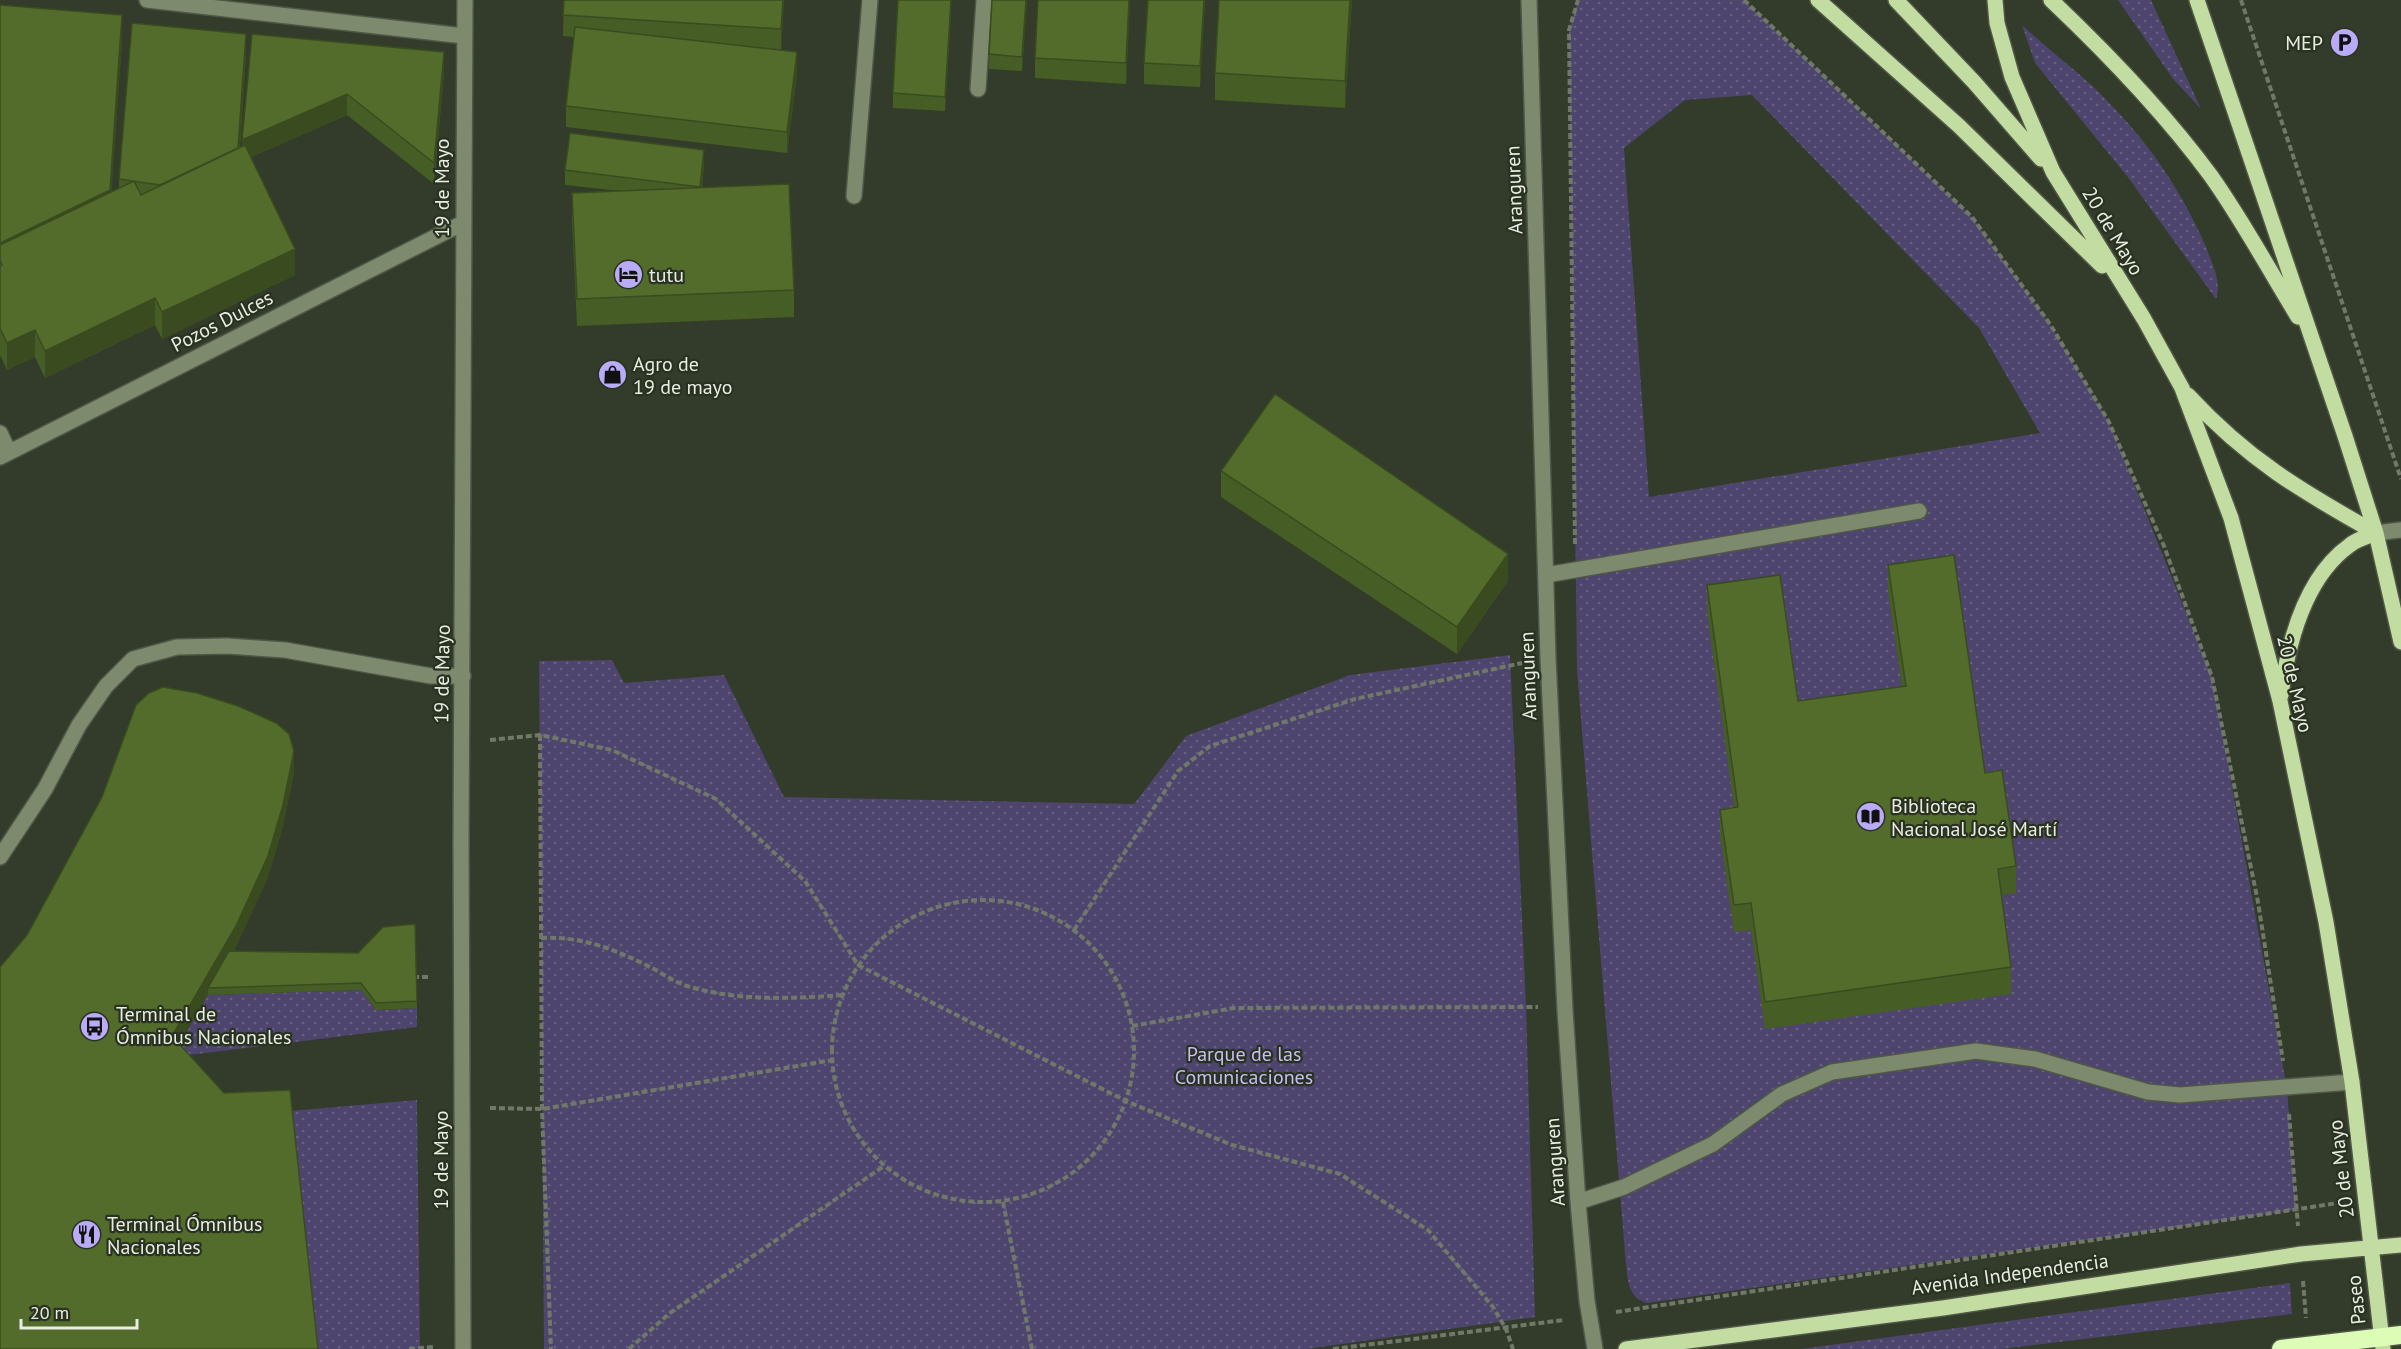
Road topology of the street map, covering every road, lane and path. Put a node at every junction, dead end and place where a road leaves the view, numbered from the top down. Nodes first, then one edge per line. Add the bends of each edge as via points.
1 (147, 0) edge
2 (465, 0) edge
3 (870, 0) edge
4 (984, 0) edge
5 (1529, 0) edge
6 (1578, 0) edge
7 (1744, 0) edge
8 (1818, 0) edge
9 (1896, 0) edge
10 (1995, 0) edge
11 (2051, 0) edge
12 (2197, 0) edge
13 (2241, 0) edge
14 (464, 36) junction
15 (978, 89) dead end
16 (2053, 172) junction
17 (854, 196) dead end
18 (463, 223) junction
19 (2120, 283) junction
20 (2315, 345) junction
21 (2182, 388) junction
22 (0, 433) edge
23 (5, 454) edge
24 (2401, 479) edge
25 (1919, 511) dead end
26 (2401, 530) edge
27 (2376, 533) junction
28 (1576, 570) junction
29 (1546, 575) junction
30 (2401, 642) edge
31 (1548, 658) junction
32 (464, 676) junction
33 (2280, 701) junction
34 (540, 735) junction
35 (462, 743) junction
36 (0, 857) edge
37 (1074, 930) junction
38 (541, 938) junction
39 (858, 965) junction
40 (406, 977) edge
41 (430, 977) dead end
42 (842, 995) junction
43 (1565, 1010) junction
44 (1132, 1026) junction
45 (832, 1060) junction
46 (2352, 1082) junction
47 (2287, 1089) junction
48 (1126, 1101) junction
49 (462, 1107) junction
50 (542, 1109) junction
51 (884, 1166) junction
52 (1003, 1202) junction
53 (1578, 1202) junction
54 (2296, 1210) junction
55 (2401, 1245) edge
56 (2372, 1248) junction
57 (2301, 1254) junction
58 (1589, 1316) junction
59 (1506, 1329) junction
60 (2401, 1335) edge
61 (2382, 1343) edge
62 (2308, 1346) junction
63 (433, 1347) dead end
64 (409, 1349) edge
65 (463, 1349) edge
66 (551, 1349) edge
67 (629, 1349) edge
68 (1032, 1349) edge
69 (1333, 1349) edge
70 (1513, 1349) edge
71 (1595, 1349) edge
72 (1626, 1349) edge
73 (2281, 1349) edge

1 - 14 street
2 - 14 street, 19 de Mayo
3 - 17 street
4 - 15 street
5 - 29 street, Aranguren
6 - 28 path via 1569,30
7 - 47 path via 1972,217 2050,324 2109,422 2164,546 2212,677 2258,902
8 - 19 main road via 1959,126
9 - 16 main road, 20 de Mayo
10 - 16 main road, 20 de Mayo via 1997,23 2012,77
11 - 20 main road via 2112,58 2212,178
12 - 20 main road
13 - 24 path
14 - 18 street, 19 de Mayo
16 - 19 main road, 20 de Mayo
18 - 23 street, Pozos Dulces
18 - 32 street, 19 de Mayo
19 - 21 main road, 20 de Mayo
20 - 27 main road
21 - 27 main road via 2214,423 2260,463 2296,489
21 - 33 main road, 20 de Mayo via 2231,518
22 - 23 street
25 - 28 street
26 - 27 street
27 - 30 main road
27 - 33 main road via 2351,543 2318,580 2287,650
28 - 29 street
29 - 31 street, Aranguren
31 - 37 path via 1355,699 1210,746 1179,771
31 - 43 street, Aranguren
32 - 35 street, 19 de Mayo
32 - 36 street via 431,676 285,650 227,646 177,647 133,659 106,686 79,725 45,789
33 - 46 main road, 20 de Mayo via 2324,912
34 - 35 path
34 - 38 path
34 - 39 path via 612,750 716,799 805,881
35 - 49 street, 19 de Mayo
37 - 39 path via 1017,903 958,901 901,922
37 - 44 path via 1106,963 1118,983
38 - 42 path via 583,939 685,986 737,997 793,999
38 - 50 path
39 - 42 path
39 - 48 path
40 - 41 path
42 - 45 path via 834,1027
43 - 44 path via 1526,1006 1234,1008
43 - 53 street, Aranguren
44 - 48 path via 1134,1064
45 - 50 path
45 - 51 path via 848,1119 857,1136
46 - 47 street
46 - 56 main road, 20 de Mayo
47 - 53 street via 2180,1095 2148,1092 2035,1059 1976,1051 1832,1072 1782,1094 1713,1144 1624,1187
47 - 54 path
48 - 52 path via 1104,1143 1070,1176 1049,1188
48 - 59 path via 1232,1145 1340,1174 1428,1230 1493,1307
49 - 50 path
49 - 65 street, 19 de Mayo
50 - 66 path
51 - 52 path via 905,1181 953,1200
51 - 67 path via 670,1313
52 - 68 path
53 - 58 street, Aranguren
54 - 57 path
54 - 58 path
55 - 56 main road, Avenida Independencia
56 - 57 main road, Avenida Independencia
56 - 61 main road, Paseo
57 - 62 path
57 - 72 main road, Avenida Independencia via 1943,1308
58 - 59 path
58 - 71 street, Aranguren
59 - 69 path
59 - 70 path
60 - 61 highway
61 - 62 highway
62 - 73 highway
63 - 64 path

